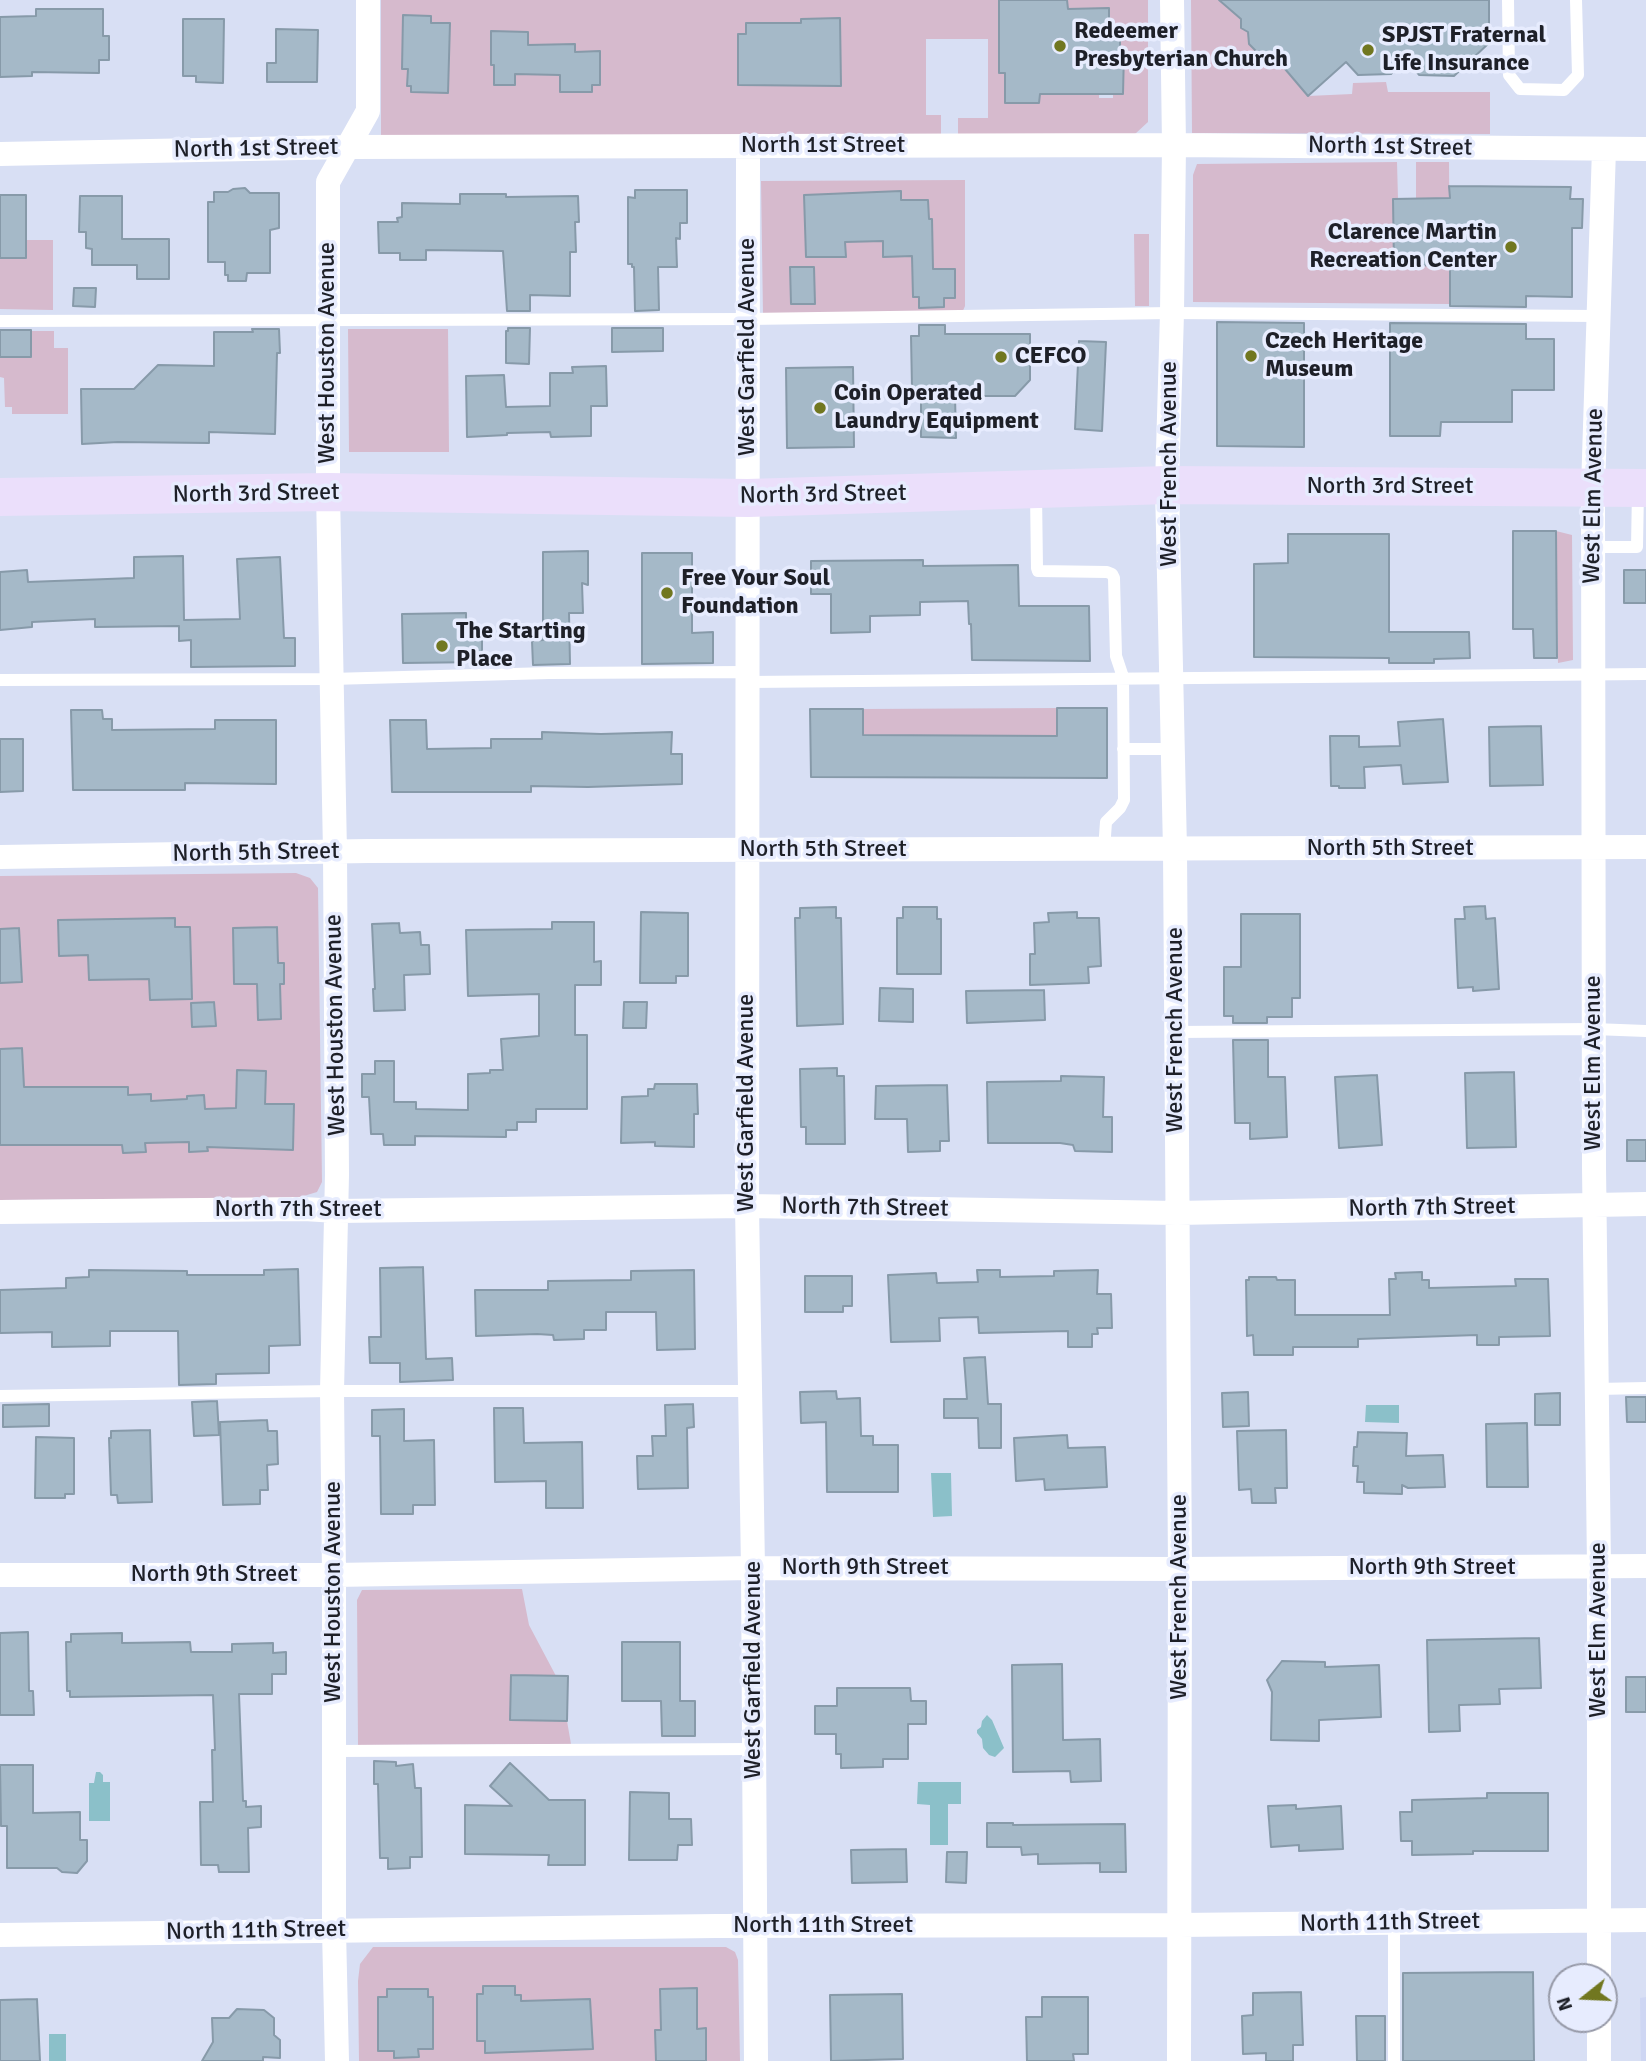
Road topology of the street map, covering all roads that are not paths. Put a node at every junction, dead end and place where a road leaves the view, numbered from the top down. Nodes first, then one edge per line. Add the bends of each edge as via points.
1 (368, 0) edge
2 (1172, 0) edge
3 (1508, 0) edge
4 (1576, 0) edge
5 (1174, 145) junction
6 (748, 146) junction
7 (349, 147) junction
8 (1604, 149) junction
9 (1646, 149) edge
10 (0, 154) edge
11 (1172, 313) junction
12 (1598, 316) junction
13 (328, 320) junction
14 (748, 320) junction
15 (0, 321) edge
16 (1167, 485) junction
17 (1593, 488) junction
18 (1642, 488) edge
19 (1036, 489) junction
20 (328, 492) junction
21 (0, 497) edge
22 (748, 498) junction
23 (1593, 547) junction
24 (1593, 674) junction
25 (1646, 674) edge
26 (748, 677) junction
27 (1123, 677) junction
28 (1171, 677) junction
29 (331, 679) junction
30 (0, 680) edge
31 (1124, 748) junction
32 (1173, 749) junction
33 (1592, 847) junction
34 (1646, 847) edge
35 (747, 849) junction
36 (1104, 850) junction
37 (1175, 850) junction
38 (335, 852) junction
39 (0, 857) edge
40 (1594, 1029) junction
41 (1646, 1031) edge
42 (1176, 1032) junction
43 (1594, 1205) junction
44 (1646, 1205) edge
45 (747, 1206) junction
46 (337, 1211) junction
47 (0, 1212) edge
48 (1177, 1213) junction
49 (1646, 1388) edge
50 (1597, 1389) junction
51 (332, 1391) junction
52 (750, 1391) junction
53 (0, 1396) edge
54 (1646, 1566) edge
55 (1600, 1567) junction
56 (753, 1568) junction
57 (1180, 1569) junction
58 (0, 1575) edge
59 (334, 1575) junction
60 (754, 1749) junction
61 (334, 1751) junction
62 (1646, 1920) edge
63 (1599, 1921) junction
64 (1394, 1923) junction
65 (1179, 1925) junction
66 (755, 1926) junction
67 (334, 1930) junction
68 (0, 1935) edge
69 (1599, 1963) edge
70 (1599, 2033) edge
71 (337, 2061) edge
72 (756, 2061) edge
73 (1179, 2061) edge
74 (1394, 2061) edge
75 (1599, 2061) edge

1 - 7 street, West Houston Avenue via 368,111
2 - 5 street, West French Avenue
3 - 4 lane via 1508,75 1520,89 1564,90 1578,75
5 - 6 street, North 1st Street
5 - 8 street, North 1st Street
5 - 11 street, West French Avenue
6 - 7 street, North 1st Street
6 - 14 street, West Garfield Avenue
7 - 10 street, North 1st Street
7 - 13 street, West Houston Avenue via 328,182
8 - 9 street, North 1st Street
8 - 12 street, West Elm Avenue
11 - 12 lane
11 - 14 lane
11 - 16 street, West French Avenue
12 - 17 street, West Elm Avenue
13 - 14 lane
13 - 15 lane
13 - 20 street, West Houston Avenue
14 - 22 street, West Garfield Avenue
16 - 17 main road, North 3rd Street
16 - 19 main road, North 3rd Street
16 - 28 street, West French Avenue
17 - 18 main road, North 3rd Street
17 - 23 street, West Elm Avenue
18 - 23 lane via 1637,547
19 - 22 main road, North 3rd Street
19 - 27 lane via 1038,571 1107,572 1114,578 1116,656
20 - 21 main road, North 3rd Street
20 - 22 main road, North 3rd Street
20 - 29 street, West Houston Avenue
22 - 26 street, West Garfield Avenue
23 - 24 street, West Elm Avenue
24 - 25 lane
24 - 28 lane
24 - 33 street, West Elm Avenue
26 - 27 lane
26 - 29 lane via 549,673
26 - 35 street, West Garfield Avenue
27 - 28 lane
27 - 31 lane
28 - 32 street, West French Avenue
29 - 30 lane
29 - 38 street, West Houston Avenue
31 - 32 lane
31 - 36 lane via 1124,800 1106,822
32 - 37 street, West French Avenue
33 - 34 street, North 5th Street
33 - 37 street, North 5th Street
33 - 40 street, West Elm Avenue
35 - 36 street, North 5th Street
35 - 38 street, North 5th Street
35 - 45 street, West Garfield Avenue
36 - 37 street, North 5th Street
37 - 42 street, West French Avenue
38 - 39 street, North 5th Street
38 - 46 street, West Houston Avenue
40 - 41 lane
40 - 42 lane
40 - 43 street, West Elm Avenue
42 - 48 street, West French Avenue
43 - 44 street, North 7th Street
43 - 48 street, North 7th Street
43 - 50 street, West Elm Avenue
45 - 46 street, North 7th Street
45 - 48 street, North 7th Street
45 - 52 street, West Garfield Avenue
46 - 47 street, North 7th Street
46 - 51 street, West Houston Avenue
48 - 57 street, West French Avenue
49 - 50 lane
50 - 55 street, West Elm Avenue
51 - 52 lane
51 - 53 lane
51 - 59 street, West Houston Avenue
52 - 56 street, West Garfield Avenue
54 - 55 street, North 9th Street
55 - 57 street, North 9th Street
55 - 63 street, West Elm Avenue
56 - 57 street, North 9th Street
56 - 59 street, North 9th Street
56 - 60 street, West Garfield Avenue
57 - 65 street, West French Avenue
58 - 59 street, North 9th Street
59 - 61 street, West Houston Avenue
60 - 61 lane
60 - 66 street, West Garfield Avenue
61 - 67 street, West Houston Avenue
62 - 63 street, North 11th Street
63 - 64 street, North 11th Street
63 - 69 street, West Elm Avenue
64 - 65 street, North 11th Street
64 - 74 lane
65 - 66 street, North 11th Street
65 - 73 street, West French Avenue
66 - 67 street, North 11th Street
66 - 72 street, West Garfield Avenue
67 - 68 street, North 11th Street
67 - 71 street, West Houston Avenue
70 - 75 street

